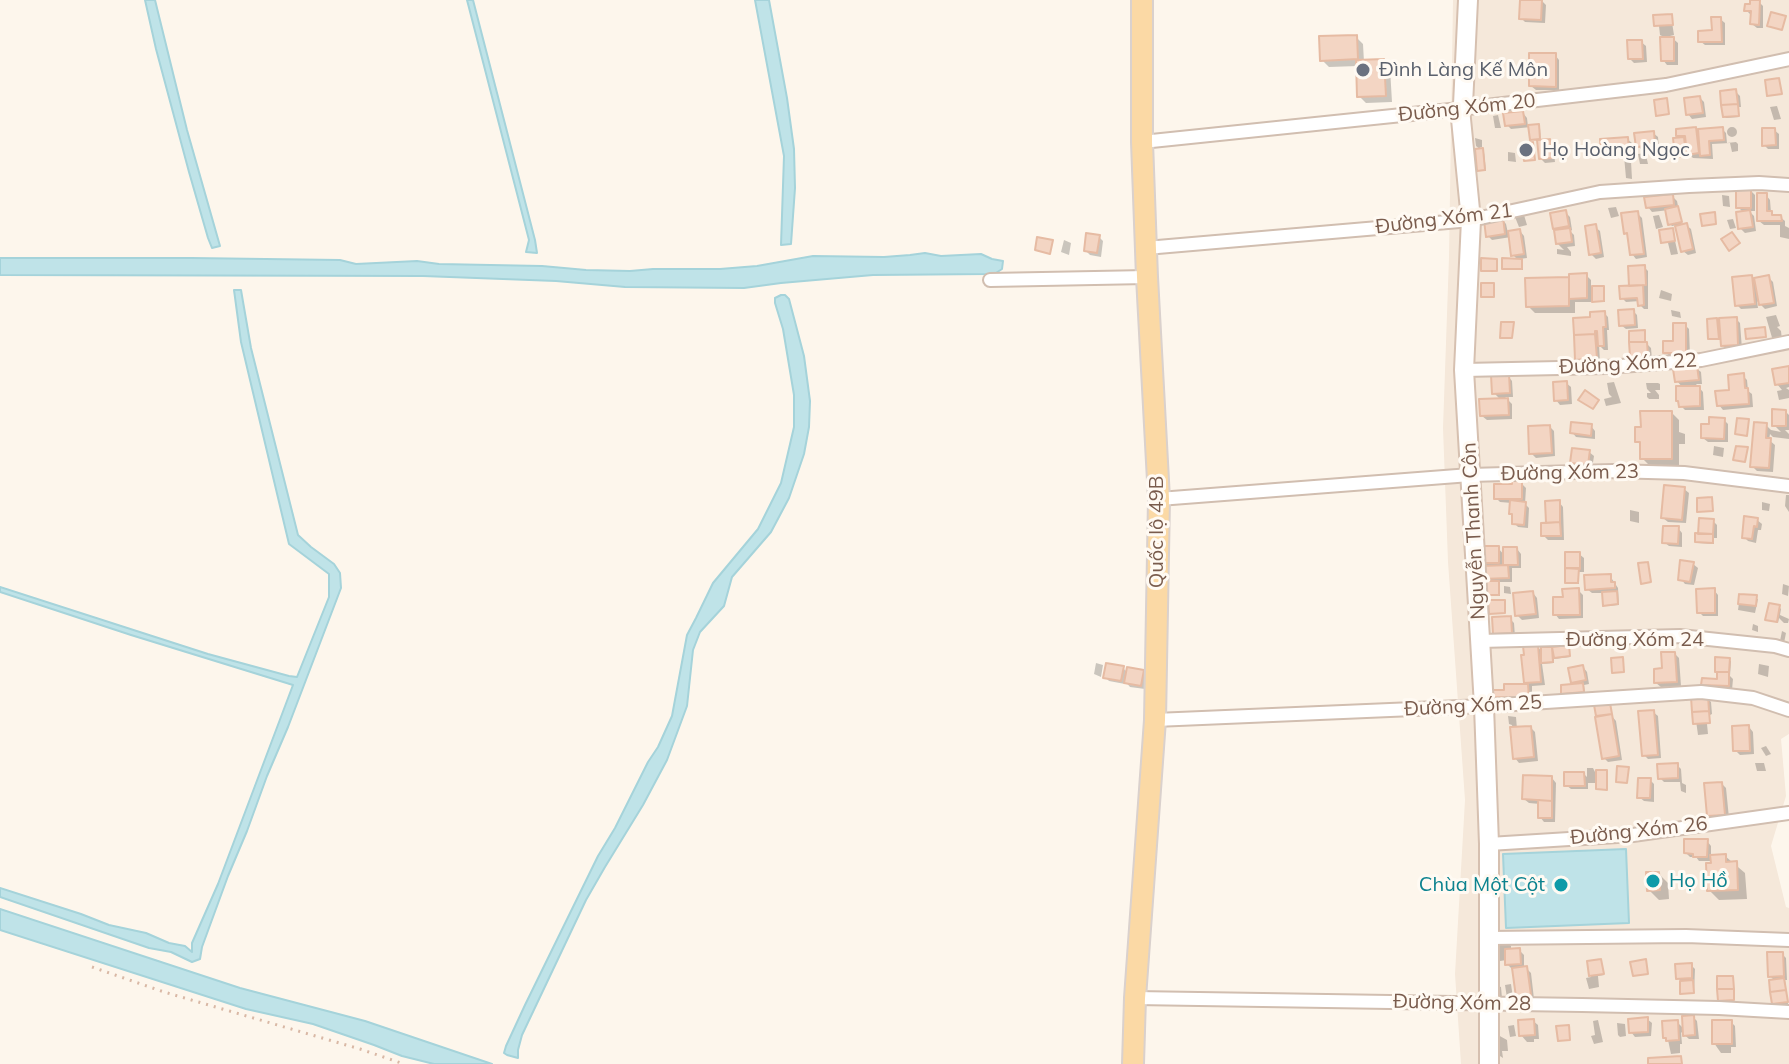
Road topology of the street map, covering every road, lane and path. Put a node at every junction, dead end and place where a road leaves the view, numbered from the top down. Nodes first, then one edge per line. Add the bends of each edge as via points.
1 (1142, 0) edge
2 (1468, 0) edge
3 (1789, 59) edge
4 (1460, 109) junction
5 (1142, 142) junction
6 (1789, 185) edge
7 (1471, 220) junction
8 (1146, 248) junction
9 (1147, 277) junction
10 (990, 280) dead end
11 (1789, 342) edge
12 (1464, 370) junction
13 (1470, 475) junction
14 (1789, 486) edge
15 (1159, 499) junction
16 (1480, 641) junction
17 (1789, 650) edge
18 (1484, 706) junction
19 (1789, 710) edge
20 (1155, 720) junction
21 (1789, 813) edge
22 (1489, 844) junction
23 (1489, 938) junction
24 (1789, 940) edge
25 (92, 967) dead end
26 (1135, 998) junction
27 (1488, 1004) junction
28 (1789, 1012) edge
29 (404, 1064) edge
30 (1133, 1064) edge
31 (1489, 1064) edge

1 - 5 main road, Quốc lộ 49B
2 - 4 street, Nguyễn Thanh Côn
3 - 4 street, Đường Xóm 20 via 1666,85
4 - 5 street, Đường Xóm 20
4 - 7 street, Nguyễn Thanh Côn
5 - 8 main road, Quốc lộ 49B
6 - 7 street, Đường Xóm 21 via 1600,192
7 - 8 street, Đường Xóm 21
7 - 12 street, Nguyễn Thanh Côn
8 - 9 main road, Quốc lộ 49B
9 - 10 street
9 - 15 main road, Quốc lộ 49B
11 - 12 street, Đường Xóm 22 via 1701,360
12 - 13 street, Nguyễn Thanh Côn
13 - 14 street, Đường Xóm 23 via 1684,473
13 - 15 street, Đường Xóm 23
13 - 16 street, Nguyễn Thanh Côn
15 - 20 main road, Quốc lộ 49B
16 - 17 street, Đường Xóm 24 via 1680,636
16 - 18 street, Nguyễn Thanh Côn
18 - 19 street, Đường Xóm 25 via 1701,692 1753,698
18 - 20 street, Đường Xóm 25
18 - 22 street, Nguyễn Thanh Côn
20 - 26 main road, Quốc lộ 49B
21 - 22 street, Đường Xóm 26 via 1633,835
22 - 23 street, Nguyễn Thanh Côn
23 - 24 street
23 - 27 street, Nguyễn Thanh Côn
25 - 29 path
26 - 27 street, Đường Xóm 28
26 - 30 main road, Quốc lộ 49B
27 - 28 street, Đường Xóm 28
27 - 31 street, Nguyễn Thanh Côn

